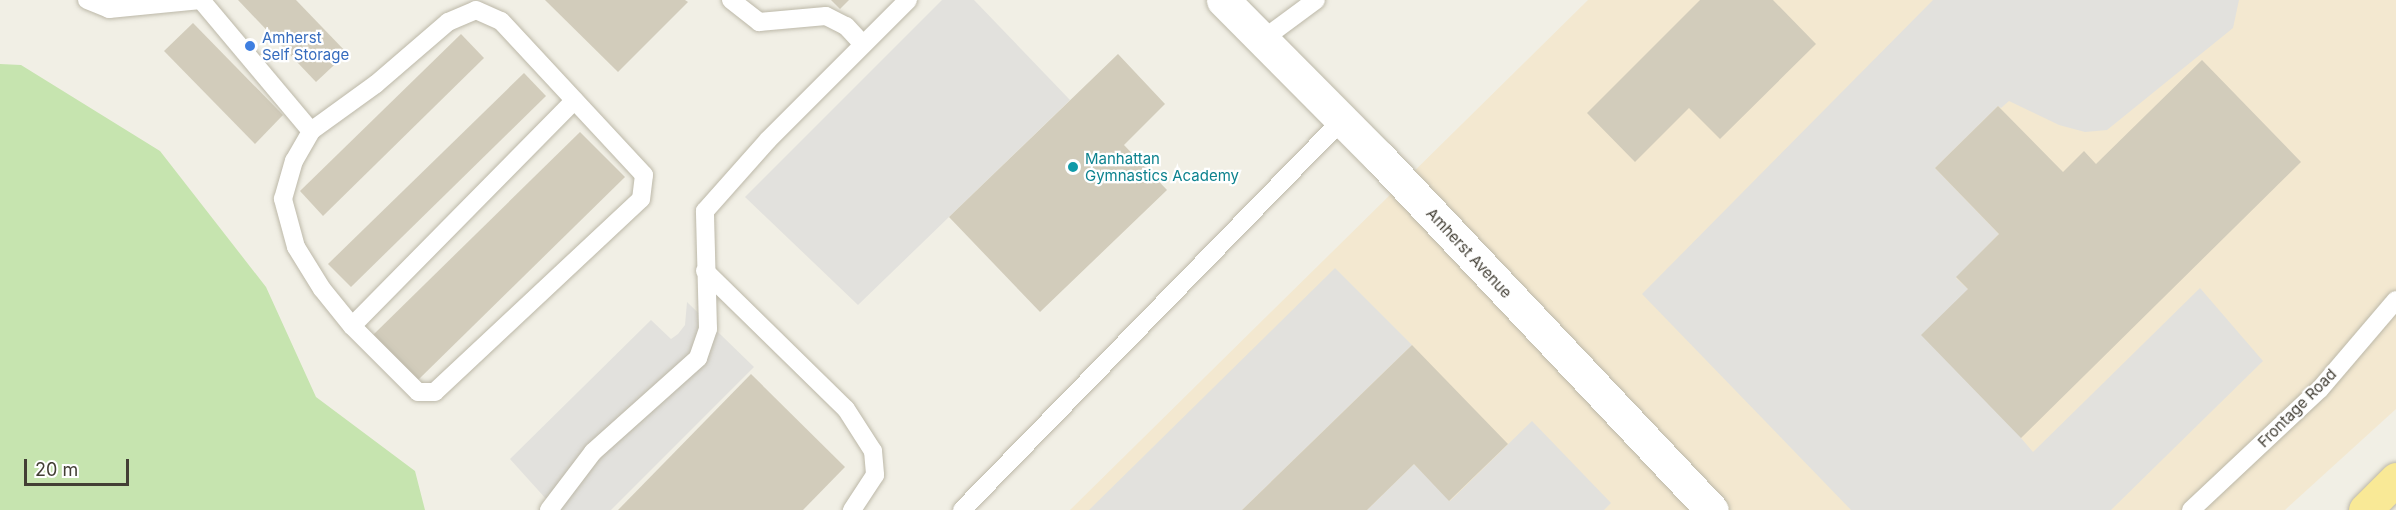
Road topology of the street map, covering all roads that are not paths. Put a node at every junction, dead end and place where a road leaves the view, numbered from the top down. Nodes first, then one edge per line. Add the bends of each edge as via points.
1 (87, 0) edge
2 (201, 0) edge
3 (731, 0) edge
4 (908, 0) edge
5 (1223, 0) edge
6 (1316, 0) edge
7 (1262, 40) junction
8 (863, 44) junction
9 (575, 100) junction
10 (1342, 120) junction
11 (311, 131) junction
12 (705, 271) junction
13 (2396, 300) edge
14 (352, 327) junction
15 (2396, 479) edge
16 (549, 510) edge
17 (852, 510) edge
18 (962, 510) edge
19 (1712, 510) edge
20 (2191, 510) edge
21 (2365, 510) edge

1 - 2 lane via 109,9
2 - 11 lane
3 - 8 lane via 759,22 826,16 846,27
4 - 8 lane
5 - 7 street, Amherst Avenue
6 - 7 lane
7 - 10 street, Amherst Avenue
8 - 12 lane via 768,140 705,211
9 - 11 lane via 501,21 476,10 448,22 376,84
9 - 14 lane
9 - 14 lane via 644,175 641,199 435,392 418,392
10 - 18 lane
10 - 19 street, Amherst Avenue
11 - 14 lane via 294,160 283,199 296,247
12 - 16 lane via 708,329 698,358 593,452
12 - 17 lane via 846,409 873,451 874,475
13 - 20 lane, Frontage Road via 2320,389
15 - 21 main road

